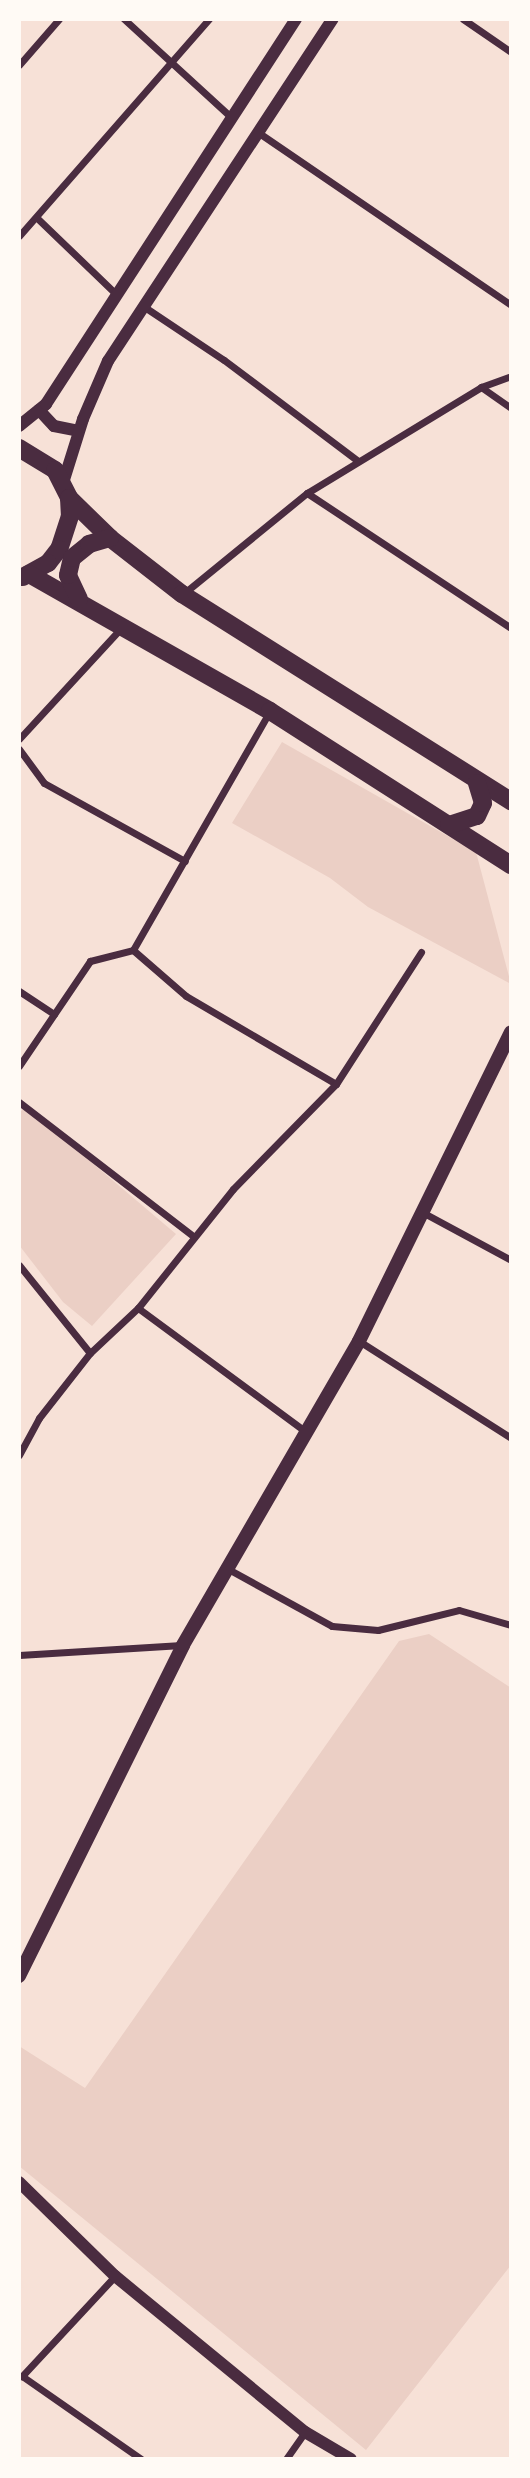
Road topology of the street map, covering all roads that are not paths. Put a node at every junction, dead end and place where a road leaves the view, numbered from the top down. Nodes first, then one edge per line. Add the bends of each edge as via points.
1 (59, 19) edge
2 (124, 19) edge
3 (209, 19) edge
4 (296, 19) edge
5 (333, 19) edge
6 (463, 19) edge
7 (511, 52) edge
8 (174, 63) junction
9 (19, 65) edge
10 (232, 118) junction
11 (259, 133) junction
12 (37, 218) junction
13 (19, 236) edge
14 (117, 295) junction
15 (142, 305) junction
16 (511, 305) edge
17 (511, 376) edge
18 (481, 387) junction
19 (511, 408) edge
20 (39, 410) junction
21 (19, 426) edge
22 (79, 431) junction
23 (19, 448) edge
24 (358, 461) junction
25 (66, 491) junction
26 (307, 493) junction
27 (110, 538) junction
28 (24, 576) edge
29 (183, 594) junction
30 (79, 599) junction
31 (124, 625) junction
32 (511, 628) edge
33 (270, 711) junction
34 (19, 739) edge
35 (19, 749) edge
36 (477, 783) junction
37 (511, 801) edge
38 (449, 825) junction
39 (185, 861) junction
40 (511, 865) edge
41 (134, 950) junction
42 (421, 952) dead end
43 (19, 991) edge
44 (54, 1014) junction
45 (511, 1032) edge
46 (19, 1066) edge
47 (336, 1084) junction
48 (19, 1102) edge
49 (420, 1211) junction
50 (192, 1235) junction
51 (511, 1260) edge
52 (19, 1265) edge
53 (138, 1308) junction
54 (359, 1341) junction
55 (90, 1353) junction
56 (304, 1431) junction
57 (511, 1438) edge
58 (19, 1455) edge
59 (230, 1570) junction
60 (511, 1625) edge
61 (183, 1645) junction
62 (19, 1655) edge
63 (19, 1976) edge
64 (19, 2182) edge
65 (116, 2276) junction
66 (305, 2431) junction
67 (141, 2459) edge
68 (286, 2459) edge
69 (351, 2459) edge

1 - 9 street
2 - 8 street
3 - 8 street
4 - 10 street
5 - 11 street
6 - 7 street
8 - 10 street
8 - 12 street
10 - 14 street
11 - 15 street
11 - 16 street
12 - 13 street
12 - 14 street
14 - 20 street
15 - 22 street via 108,361
15 - 24 street
17 - 18 street
18 - 19 street
18 - 24 street
20 - 21 street
20 - 22 street via 54,426
22 - 25 street
23 - 25 main road via 43,459
24 - 26 street
25 - 27 main road
25 - 28 main road via 70,516 59,549
26 - 29 street
26 - 32 street
27 - 29 main road
27 - 30 main road via 89,544 72,558 68,575
28 - 30 main road
29 - 36 main road
30 - 31 main road
31 - 33 main road
31 - 34 street
33 - 38 main road
33 - 39 street
35 - 39 street via 44,783
36 - 37 main road
36 - 38 main road via 483,803 477,816
38 - 40 main road
39 - 41 street
41 - 44 street via 90,961
41 - 47 street via 186,996
42 - 47 street
43 - 44 street
44 - 46 street
45 - 49 main road
47 - 50 street
48 - 50 street
49 - 51 street
49 - 54 main road
50 - 53 street
52 - 55 street
53 - 55 street
53 - 56 street
54 - 56 main road
54 - 57 street
55 - 58 street via 39,1418
56 - 59 main road
59 - 60 street via 332,1626 378,1630 459,1610
59 - 61 main road
61 - 62 street
61 - 63 main road
64 - 65 street
65 - 66 street
65 - 67 street via 22,2376
66 - 68 street
66 - 69 street

